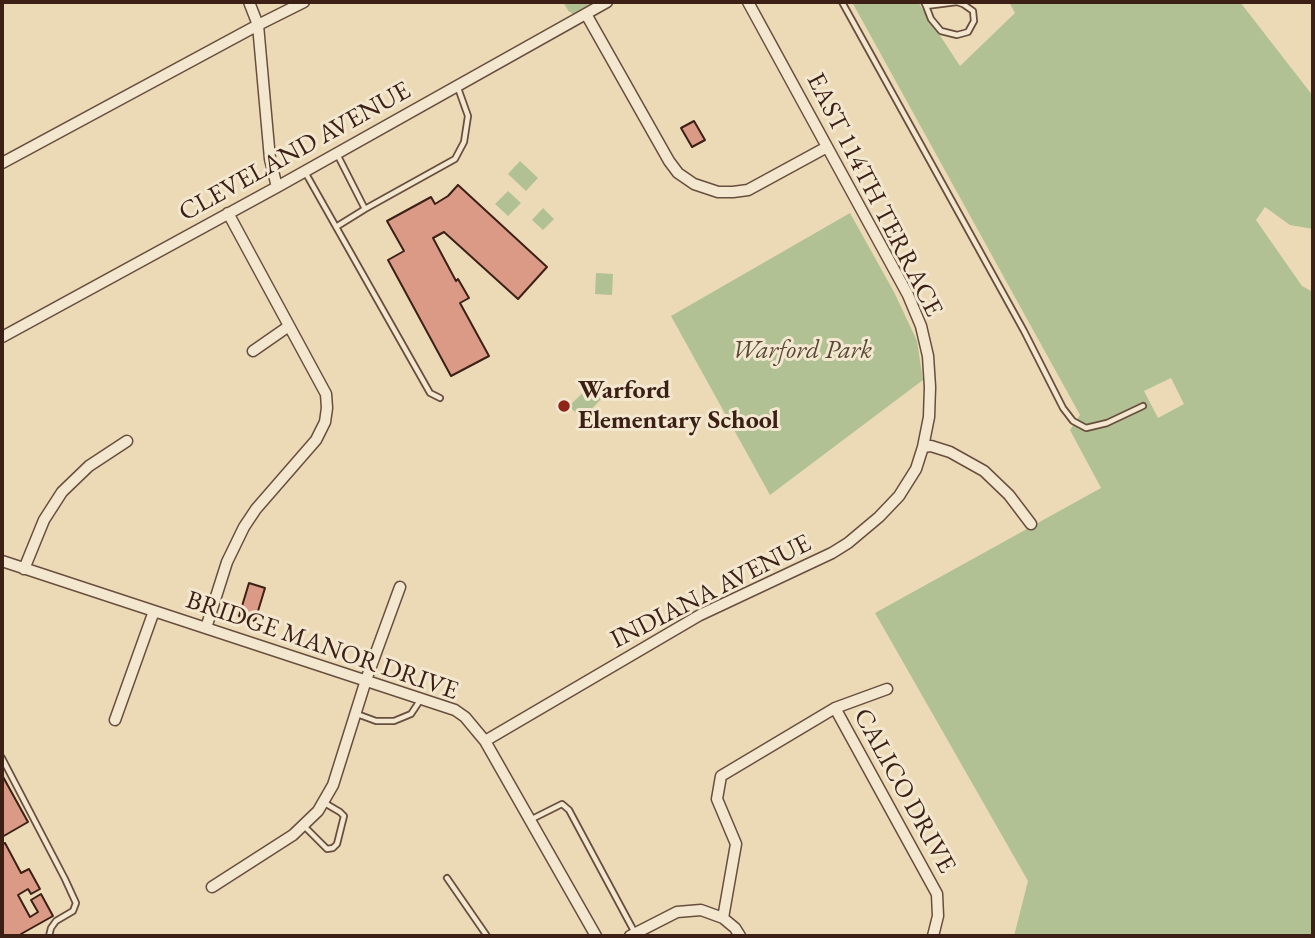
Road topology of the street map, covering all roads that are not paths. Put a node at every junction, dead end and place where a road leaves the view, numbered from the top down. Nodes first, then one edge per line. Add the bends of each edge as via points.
1 (249, 2) edge
2 (304, 2) edge
3 (607, 2) edge
4 (748, 2) edge
5 (842, 2) edge
6 (925, 4) edge
7 (586, 14) junction
8 (258, 25) junction
9 (457, 86) junction
10 (827, 147) junction
11 (337, 153) junction
12 (2, 163) edge
13 (304, 171) junction
14 (277, 187) junction
15 (365, 209) junction
16 (228, 213) junction
17 (336, 227) junction
18 (289, 326) junction
19 (2, 337) edge
20 (253, 351) dead end
21 (440, 398) dead end
22 (1143, 406) dead end
23 (127, 441) dead end
24 (923, 447) junction
25 (1031, 524) dead end
26 (2, 561) edge
27 (24, 569) junction
28 (400, 587) dead end
29 (154, 611) junction
30 (206, 628) junction
31 (366, 680) junction
32 (887, 689) dead end
33 (422, 699) junction
34 (835, 708) junction
35 (355, 714) junction
36 (115, 720) dead end
37 (485, 741) junction
38 (2, 758) edge
39 (323, 803) junction
40 (530, 820) junction
41 (303, 825) junction
42 (447, 878) dead end
43 (212, 887) dead end
44 (723, 918) junction
45 (638, 934) edge
46 (49, 936) edge
47 (487, 936) edge
48 (596, 936) edge
49 (740, 936) edge
50 (933, 936) edge

1 - 8 street
2 - 8 street
3 - 7 street, CLEVELAND AVENUE
4 - 10 street, EAST 114TH TERRACE
5 - 22 lane via 1063,408 1086,428
6 - 6 lane via 963,4 973,11 974,22 968,32 941,31
7 - 9 street, CLEVELAND AVENUE
7 - 10 street via 668,161 694,184 718,192 748,190
8 - 12 street
8 - 14 street via 270,159
9 - 11 street, CLEVELAND AVENUE
9 - 15 lane via 468,116 464,142 455,159
10 - 24 street, EAST 114TH TERRACE via 921,326 930,387
11 - 13 street, CLEVELAND AVENUE
11 - 15 lane
13 - 14 street, CLEVELAND AVENUE
13 - 17 lane
14 - 16 street, CLEVELAND AVENUE
15 - 17 lane
16 - 18 street
16 - 19 street, CLEVELAND AVENUE
17 - 21 lane via 430,393
18 - 20 street
18 - 30 street via 326,394 325,422 316,440 244,527 227,562
23 - 27 street via 89,466 62,492 44,520
24 - 25 street via 950,452 984,471
24 - 37 street, INDIANA AVENUE via 899,496 848,543 701,615
26 - 27 street, BRIDGE MANOR DRIVE
27 - 29 street, BRIDGE MANOR DRIVE
28 - 31 street
29 - 30 street, BRIDGE MANOR DRIVE
29 - 36 street
30 - 31 street, BRIDGE MANOR DRIVE
31 - 33 street, BRIDGE MANOR DRIVE
31 - 35 street
32 - 34 street
33 - 35 lane via 411,714 394,722
33 - 37 street, BRIDGE MANOR DRIVE via 455,710
34 - 44 street via 721,776 717,799 736,844
34 - 50 street, CALICO DRIVE via 937,894
35 - 39 street
37 - 40 street, BRIDGE MANOR DRIVE
38 - 46 lane via 76,903 73,911 56,921
39 - 41 street
39 - 41 lane via 344,816 337,844 327,849
40 - 45 lane via 562,804 569,810
40 - 48 street, BRIDGE MANOR DRIVE
41 - 43 street
42 - 47 lane
44 - 45 street via 701,910 677,912
44 - 49 street

